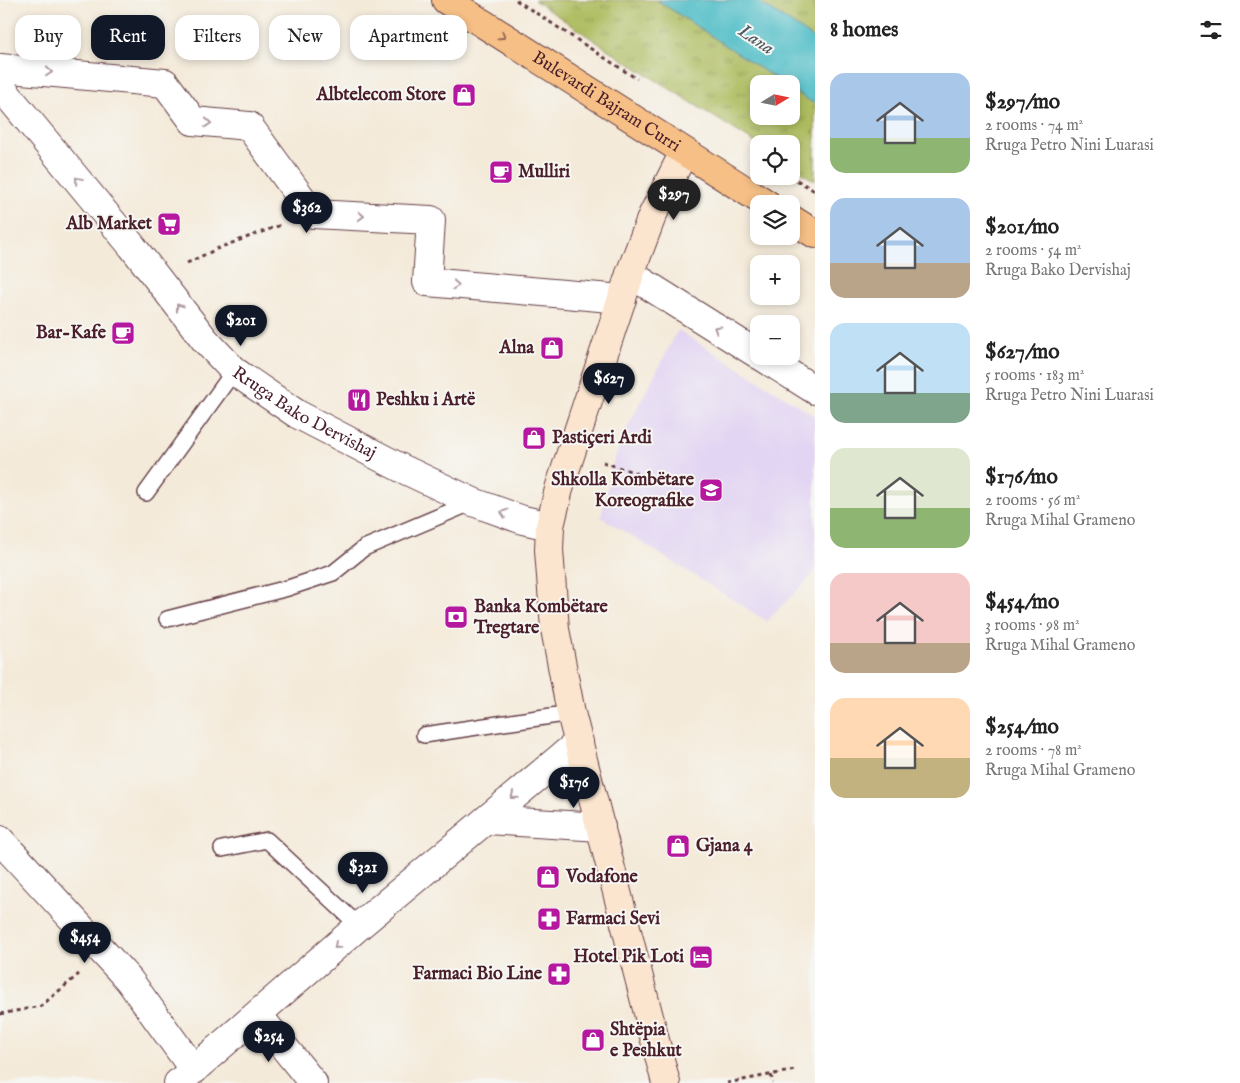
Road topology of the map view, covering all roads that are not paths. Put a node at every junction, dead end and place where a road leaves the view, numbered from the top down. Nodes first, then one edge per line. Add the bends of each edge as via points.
1 (446, 0) edge
2 (0, 68) edge
3 (0, 86) edge
4 (684, 152) junction
5 (753, 195) edge
6 (800, 225) edge
7 (815, 234) edge
8 (626, 287) junction
9 (750, 351) edge
10 (775, 365) edge
11 (234, 371) junction
12 (815, 390) edge
13 (146, 493) dead end
14 (473, 502) junction
15 (550, 526) junction
16 (167, 619) dead end
17 (571, 713) junction
18 (424, 735) dead end
19 (579, 742) junction
20 (486, 820) junction
21 (601, 827) junction
22 (0, 840) edge
23 (222, 849) dead end
24 (359, 926) junction
25 (258, 1015) junction
26 (186, 1076) edge
27 (313, 1083) edge
28 (666, 1083) edge

1 -> 4 main road, Bulevardi Bajram Curri
2 -> 8 street via 166,83 193,121 250,126 313,214 431,220 427,282
11 -> 3 street, Rruga Bako Dervishaj via 205,340
4 - 5 main road, Bulevardi Bajram Curri
4 - 8 street via 652,216
6 - 7 main road
9 -> 8 street
8 - 15 street via 559,489
10 - 12 street
11 - 13 lane
11 - 14 street, Rruga Bako Dervishaj via 305,418
15 -> 14 street, Rruga Bako Dervishaj via 522,520
14 - 16 lane via 364,548 333,573
15 - 17 street via 551,597
17 - 18 lane
17 - 19 street
19 -> 20 street
19 - 21 street
20 - 21 street
20 - 24 street
21 - 28 street
22 - 26 street via 129,980
23 - 24 lane via 267,840
24 -> 25 street
25 - 26 street
25 - 27 street

